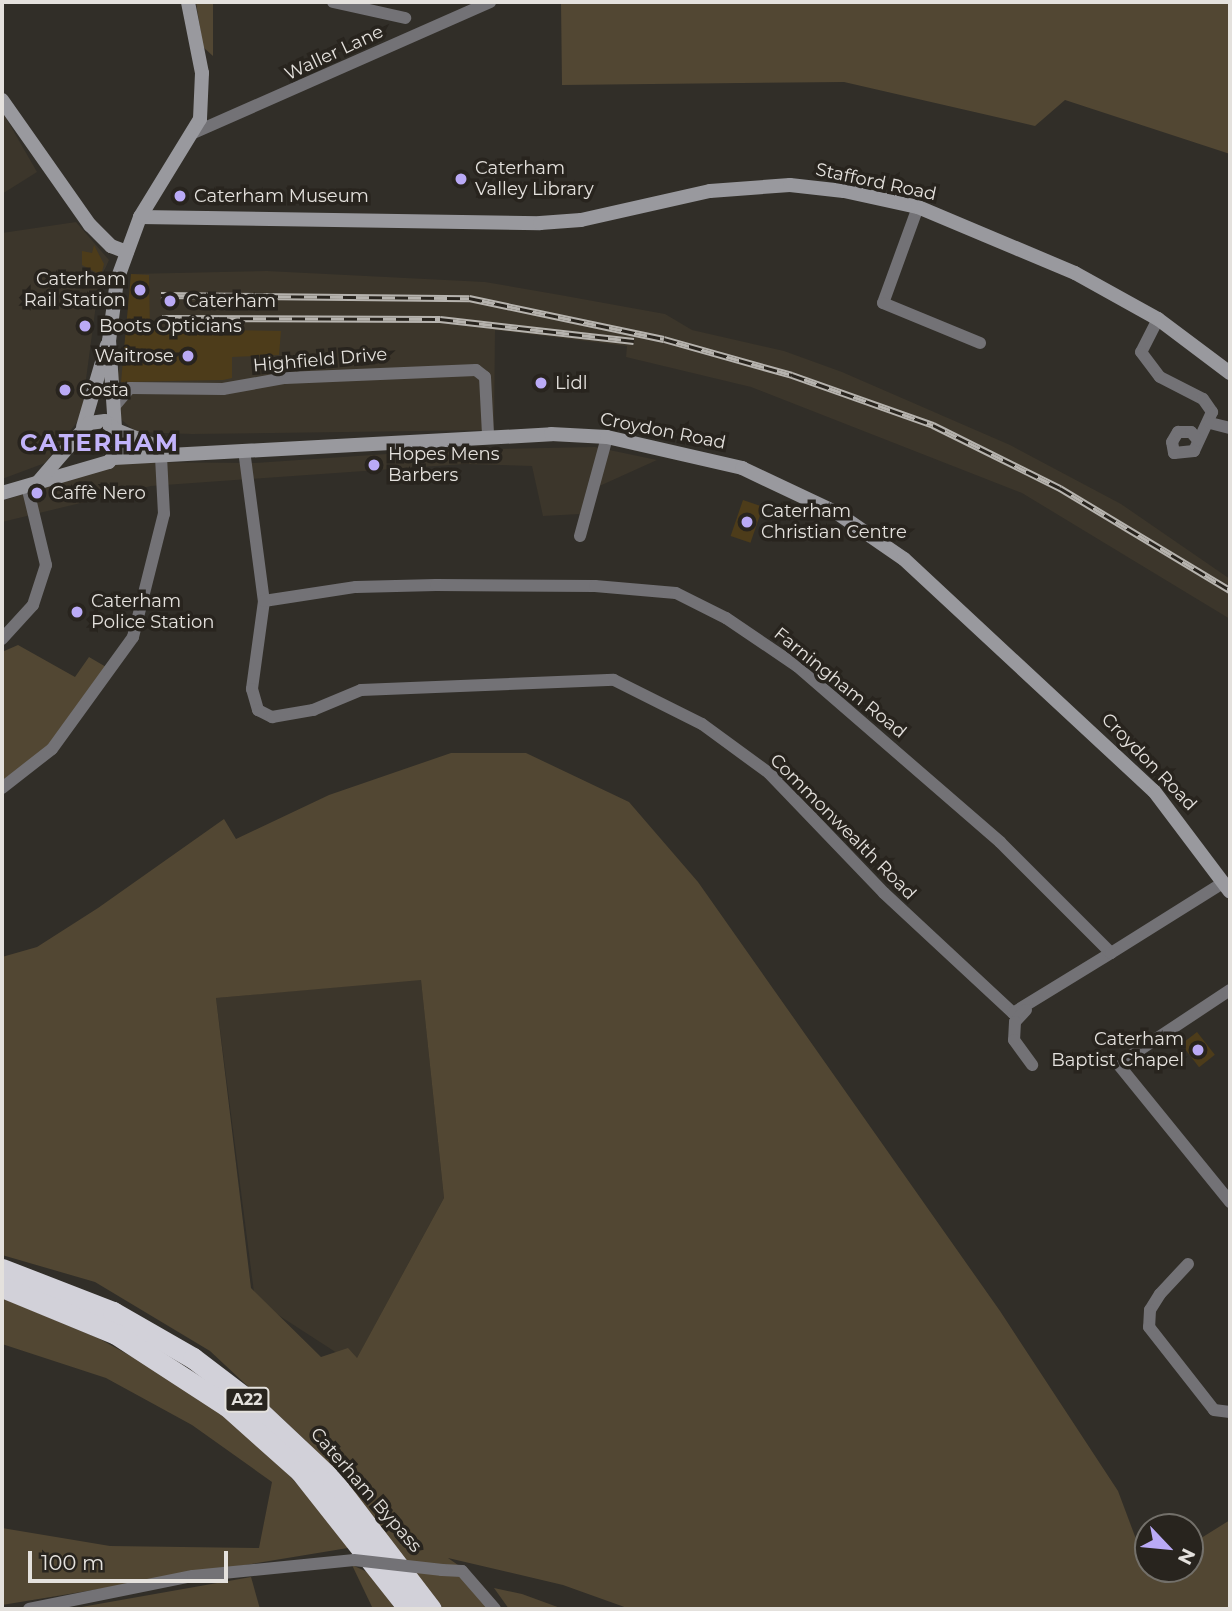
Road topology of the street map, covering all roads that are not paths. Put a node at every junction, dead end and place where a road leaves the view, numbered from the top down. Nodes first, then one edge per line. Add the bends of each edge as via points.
1 (188, 2) edge
2 (333, 2) edge
3 (490, 2) edge
4 (405, 19) dead end
5 (2, 100) edge
6 (191, 134) junction
7 (918, 206) junction
8 (140, 217) junction
9 (127, 252) junction
10 (1158, 319) junction
11 (109, 341) junction
12 (980, 343) dead end
13 (1230, 373) edge
14 (110, 412) junction
15 (1210, 423) junction
16 (1230, 428) edge
17 (115, 429) junction
18 (80, 433) junction
19 (488, 435) junction
20 (607, 437) junction
21 (1198, 440) dead end
22 (244, 450) junction
23 (168, 455) junction
24 (114, 458) junction
25 (98, 464) junction
26 (33, 483) junction
27 (2, 493) edge
28 (580, 536) dead end
29 (264, 601) junction
30 (2, 639) edge
31 (2, 788) edge
32 (1227, 887) edge
33 (1111, 953) junction
34 (1230, 990) edge
35 (1029, 1007) junction
36 (1032, 1065) dead end
37 (1230, 1202) edge
38 (1188, 1264) dead end
39 (2, 1269) edge
40 (2, 1287) edge
41 (1230, 1412) edge
42 (29, 1609) edge
43 (409, 1609) edge
44 (431, 1609) edge
45 (495, 1609) edge

1 - 6 main road via 202,73 200,119
2 - 4 street
3 - 6 street, Waller Lane
5 - 9 main road via 90,225 111,246
6 - 8 main road
7 - 8 main road, Stafford Road via 790,185 710,191 581,220 540,223
7 - 10 main road, Stafford Road via 1075,274
7 - 12 street via 883,303
8 - 9 main road
9 - 11 main road
10 - 13 main road, Stafford Road
10 - 15 street via 1141,352 1160,377 1203,399 1212,412
11 - 14 main road
11 - 18 main road
14 - 17 main road
14 - 19 street, Highfield Drive via 130,388 223,389 285,378 343,380 399,371 476,370 485,377
15 - 16 street
15 - 21 street
17 - 18 main road via 100,421
17 - 23 main road, Croydon Road
17 - 24 main road via 120,441
18 - 25 main road via 83,458
18 - 26 main road
19 - 20 main road, Croydon Road
19 - 22 main road, Croydon Road
20 - 28 street
20 - 32 main road, Croydon Road via 742,468 786,486 872,535 1105,742 1162,801
22 - 23 main road, Croydon Road
22 - 29 street
23 - 24 main road, Croydon Road
23 - 31 street via 164,514 133,637 52,749
24 - 25 main road
25 - 26 main road
26 - 27 main road
26 - 30 street via 46,565 33,605
29 - 33 street, Farningham Road via 356,587 595,586 676,593 726,618 827,691 1000,842
29 - 35 street, Commonwealth Road via 252,689 258,710 272,717 313,710 361,690 565,678 614,680 651,695 769,773 970,977 1013,1013
32 - 33 street
33 - 35 street
34 - 37 street via 1118,1064
35 - 36 street via 1015,1022 1014,1040
38 - 41 street via 1160,1294 1149,1327 1214,1410
39 - 44 highway, Caterham Bypass / A22 via 113,1312 193,1359 244,1397 333,1481
40 - 43 highway, Caterham Bypass / A22 via 116,1334 227,1406 300,1471
42 - 45 street, bridge via 193,1576 354,1560 462,1571

